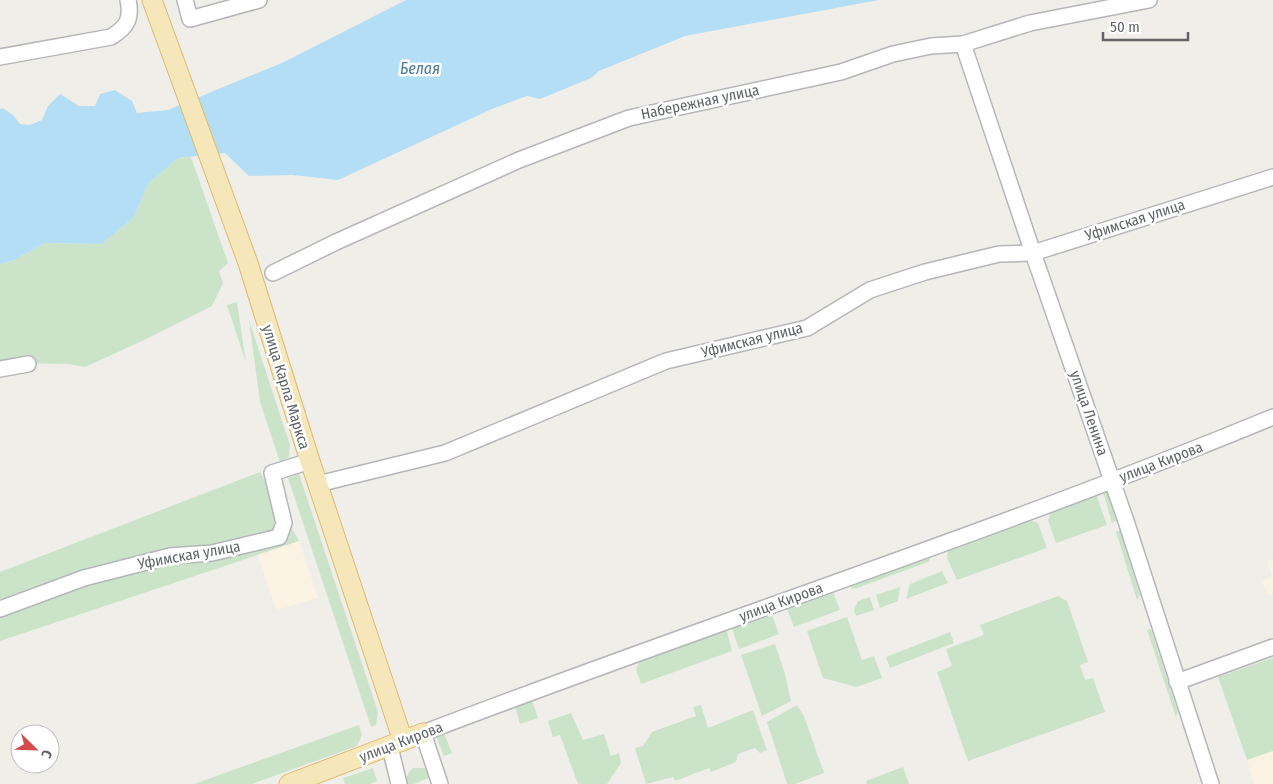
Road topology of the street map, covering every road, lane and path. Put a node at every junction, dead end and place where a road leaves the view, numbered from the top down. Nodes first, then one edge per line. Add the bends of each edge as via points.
1 (128, 0) edge
2 (152, 0) edge
3 (185, 0) edge
4 (258, 0) edge
5 (1149, 0) edge
6 (963, 44) junction
7 (0, 57) edge
8 (1273, 176) edge
9 (1033, 252) junction
10 (273, 273) dead end
11 (28, 364) dead end
12 (0, 369) edge
13 (1273, 417) edge
14 (310, 461) junction
15 (1112, 481) junction
16 (318, 484) junction
17 (0, 609) edge
18 (1273, 647) edge
19 (1177, 682) junction
20 (422, 733) junction
21 (397, 744) junction
22 (289, 784) edge
23 (399, 784) edge
24 (440, 784) edge
25 (1211, 784) edge

1 - 7 street via 129,17 124,29 111,37
2 - 14 main road, улица Карла Маркса via 248,263
3 - 4 street via 190,19
5 - 6 street, Набережная улица via 1030,23
6 - 9 street, улица Ленина
6 - 10 street, Набережная улица via 931,46 893,54 841,72 628,118 519,160
8 - 9 street, Уфимская улица
9 - 15 street, улица Ленина
9 - 16 street, Уфимская улица via 999,254 925,272 870,290 807,328 666,362 445,453
11 - 12 street
13 - 15 street, улица Кирова
14 - 16 main road, улица Карла Маркса
14 - 17 street, Уфимская улица via 272,473 284,523 279,537 212,553 170,556 84,578
15 - 19 street, улица Ленина
15 - 20 street, улица Кирова
16 - 21 main road, улица Карла Маркса
18 - 19 street
19 - 25 street, улица Ленина
20 - 21 main road, улица Кирова
20 - 24 street
21 - 22 main road, улица Кирова
21 - 23 street, улица Карла Маркса

